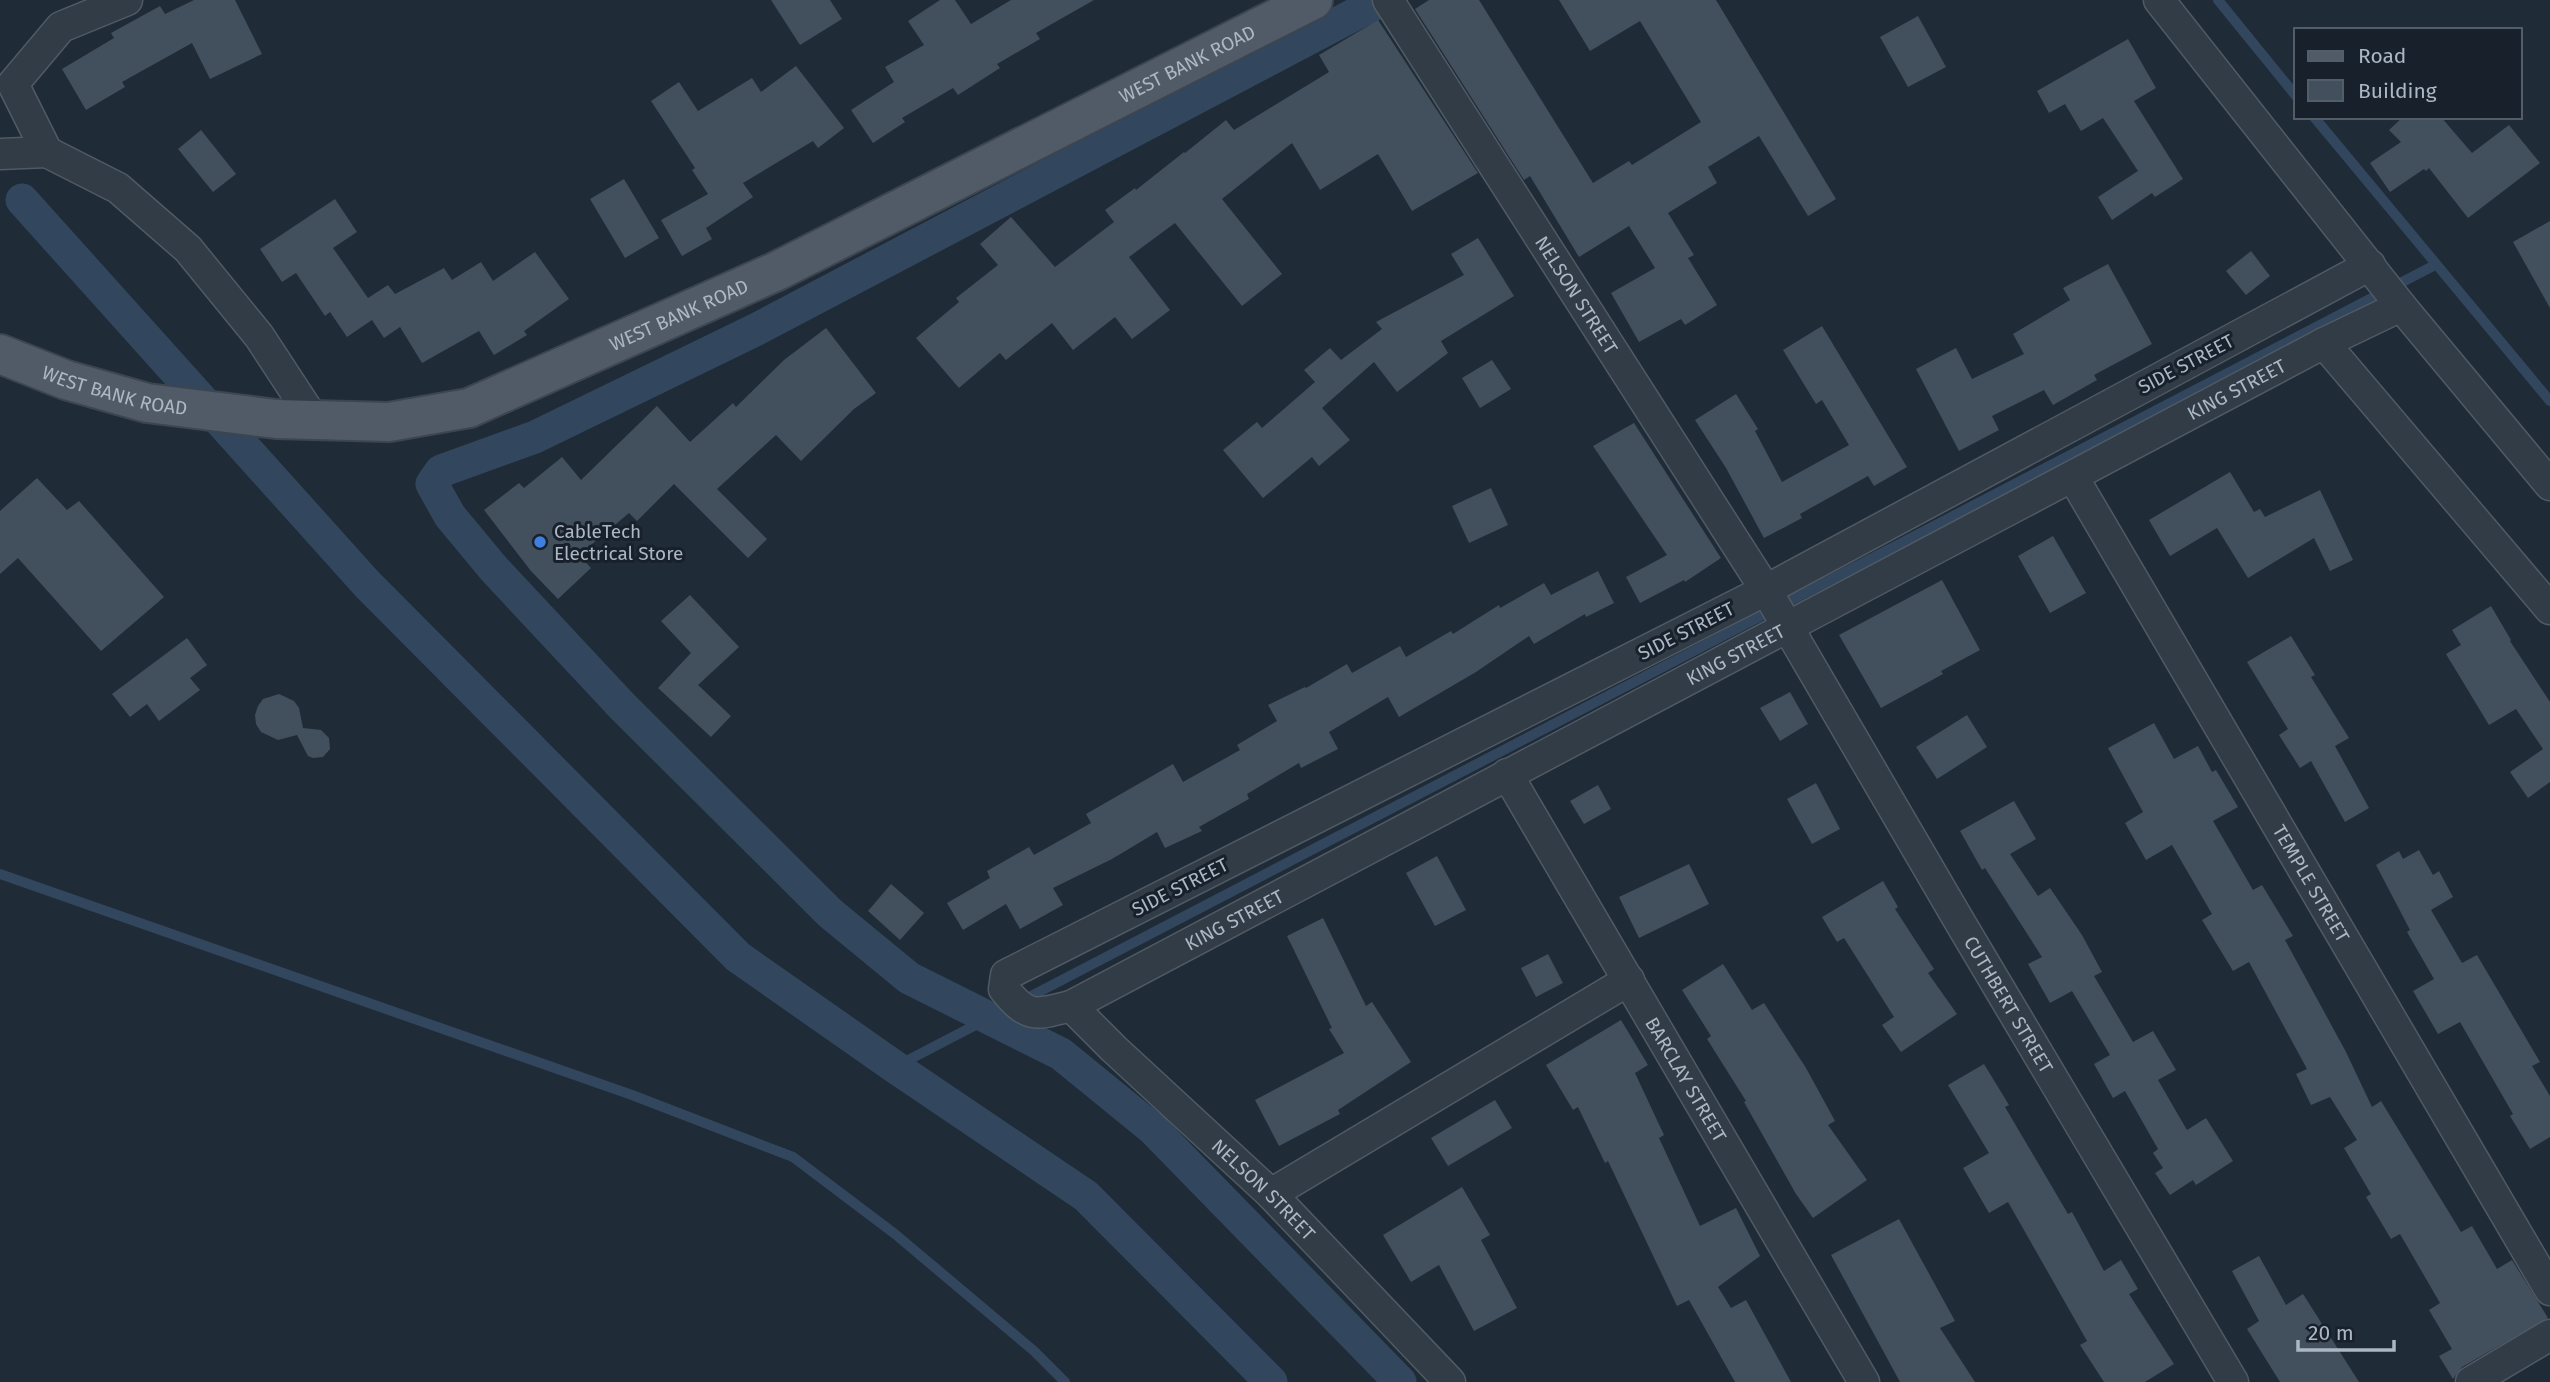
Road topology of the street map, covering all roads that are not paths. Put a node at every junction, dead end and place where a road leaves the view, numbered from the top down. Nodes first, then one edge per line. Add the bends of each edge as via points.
1 (127, 0) edge
2 (1313, 0) edge
3 (1388, 0) edge
4 (2159, 0) edge
5 (47, 152) junction
6 (0, 154) edge
7 (2370, 265) junction
8 (2401, 306) junction
9 (2324, 343) junction
10 (0, 354) edge
11 (314, 420) junction
12 (2073, 477) junction
13 (2550, 485) edge
14 (1767, 592) junction
15 (2550, 609) edge
16 (1785, 624) junction
17 (1507, 774) junction
18 (1629, 980) junction
19 (1011, 997) joint
20 (1071, 1006) junction
21 (1271, 1194) junction
22 (2550, 1290) edge
23 (2550, 1335) edge
24 (1450, 1382) edge
25 (1864, 1382) edge
26 (2233, 1382) edge
27 (2472, 1382) edge

1 - 5 street via 61,27 13,84
2 - 11 main road, WEST BANK ROAD via 778,271 469,408 389,422
3 - 14 street, NELSON STREET
4 - 7 street
5 - 6 street
5 - 11 street via 118,188 188,249 259,337
7 - 8 street
7 - 14 street, SIDE STREET
8 - 9 street, KING STREET
8 - 13 street
9 - 12 street, KING STREET
9 - 15 street
10 - 11 main road, WEST BANK ROAD via 66,380 147,403
12 - 16 street, KING STREET
12 - 22 street, TEMPLE STREET
14 - 16 street, NELSON STREET
14 - 19 street, SIDE STREET via 1006,975
16 - 17 street, KING STREET
16 - 26 street, CUTHBERT STREET
17 - 18 street, BARCLAY STREET
17 - 20 street, KING STREET
18 - 21 street
18 - 25 street, BARCLAY STREET
19 - 20 street, KING STREET via 1037,1014
20 - 21 street, NELSON STREET
21 - 24 street, NELSON STREET
23 - 27 street

